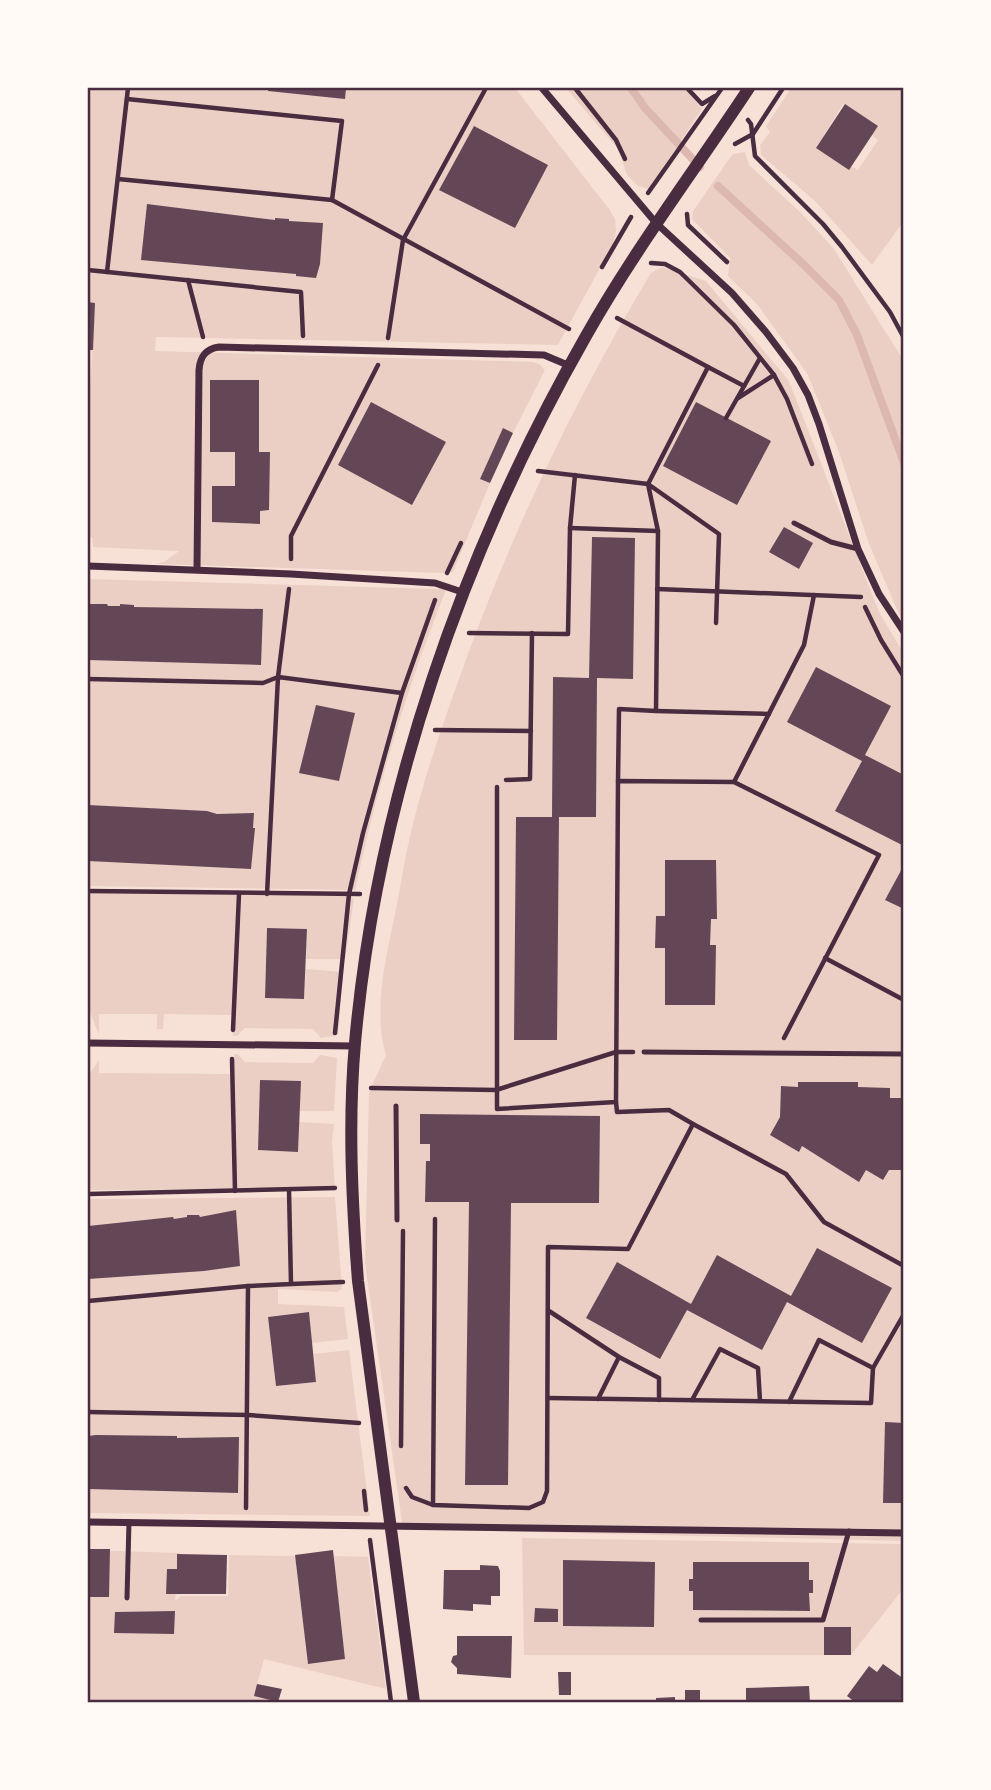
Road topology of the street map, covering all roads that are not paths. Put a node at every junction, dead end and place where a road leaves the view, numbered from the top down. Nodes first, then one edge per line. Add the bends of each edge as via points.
1 (542, 88) edge
2 (749, 88) edge
3 (656, 223) junction
4 (570, 366) junction
5 (794, 523) dead end
6 (858, 549) junction
7 (88, 566) edge
8 (197, 569) junction
9 (465, 593) junction
10 (904, 632) edge
11 (88, 1043) edge
12 (355, 1046) junction
13 (644, 1052) dead end
14 (904, 1054) edge
15 (397, 1106) dead end
16 (400, 1219) road end
17 (88, 1522) edge
18 (129, 1522) junction
19 (392, 1525) junction
20 (849, 1531) junction
21 (904, 1533) edge
22 (127, 1598) dead end
23 (701, 1620) dead end
24 (414, 1703) edge

1 - 3 street
2 - 3 street
3 - 4 street
3 - 6 street via 732,293 793,368 819,424
4 - 8 street via 544,355 219,346 207,350 199,370
4 - 9 street via 543,416
5 - 6 lane via 831,542
6 - 10 street
7 - 8 street
8 - 9 street via 435,583
9 - 12 street via 400,785 363,968
11 - 12 street
12 - 19 street via 353,1188 358,1281
13 - 14 lane
15 - 16 lane
17 - 18 street
18 - 19 street
18 - 22 lane
19 - 20 street
19 - 24 street
20 - 21 street
20 - 23 lane via 823,1620

